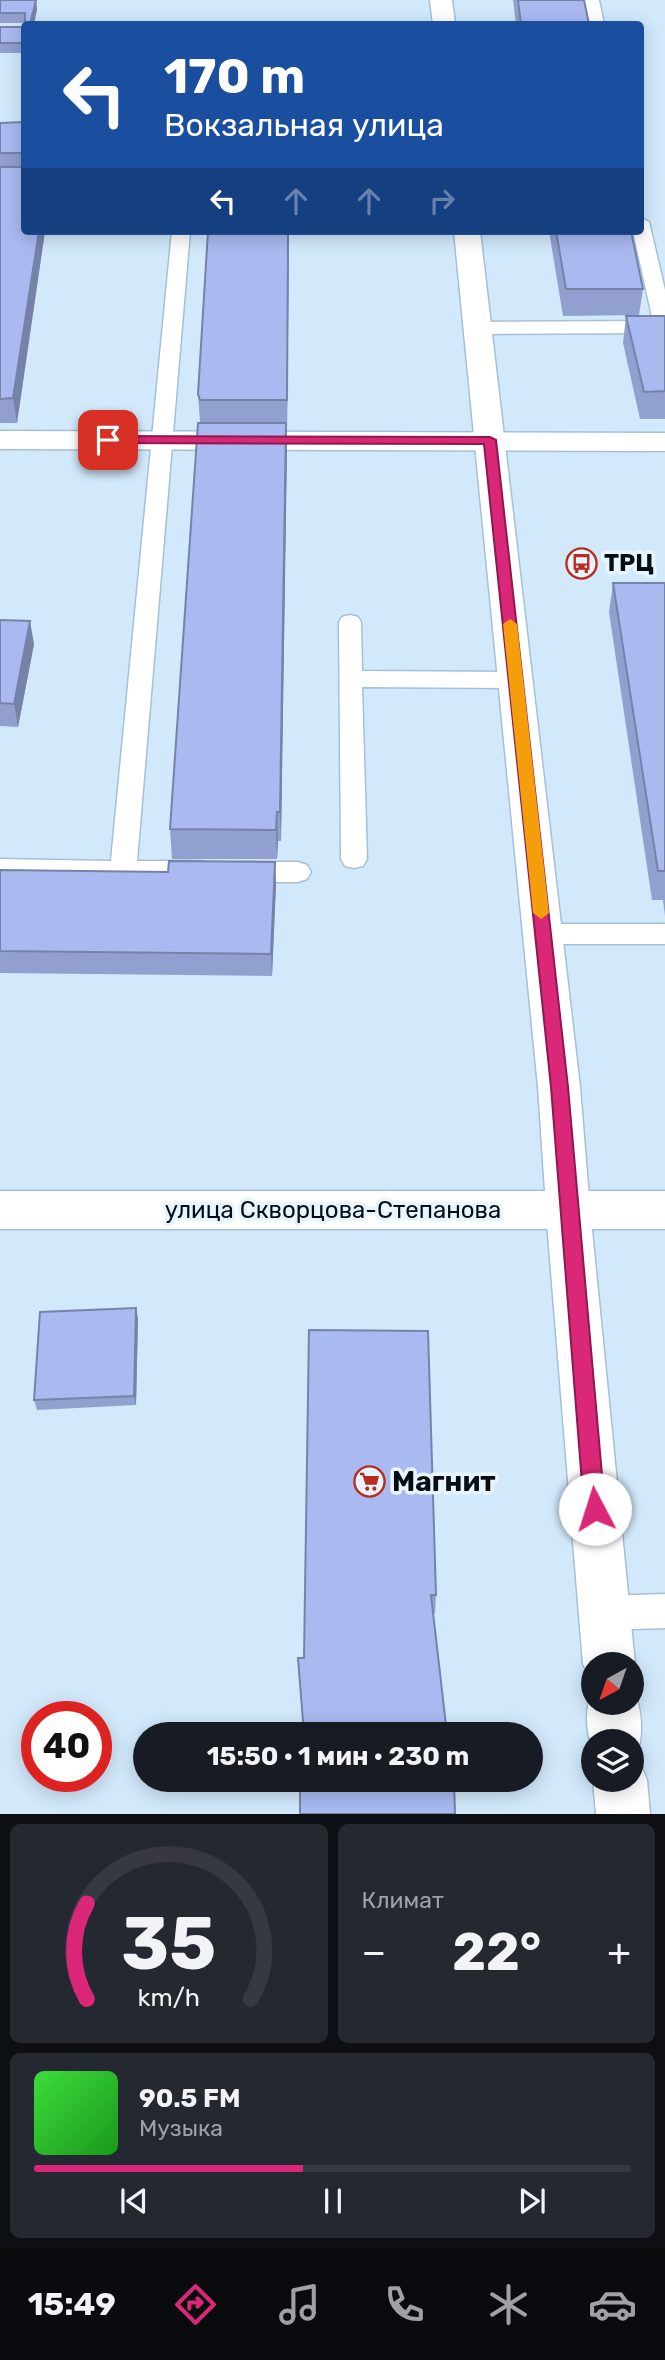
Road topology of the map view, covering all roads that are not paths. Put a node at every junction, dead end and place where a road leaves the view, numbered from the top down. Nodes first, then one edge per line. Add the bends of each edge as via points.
1 (441, 0) edge
2 (592, 0) edge
3 (444, 21) edge
4 (596, 21) edge
5 (181, 235) edge
6 (467, 235) edge
7 (643, 235) edge
8 (662, 309) edge
9 (478, 328) junction
10 (0, 440) edge
11 (162, 440) junction
12 (490, 440) junction
13 (665, 442) edge
14 (350, 622) dead end
15 (350, 679) junction
16 (516, 680) junction
17 (354, 859) dead end
18 (0, 869) edge
19 (122, 870) junction
20 (298, 872) dead end
21 (543, 934) junction
22 (665, 934) edge
23 (0, 1210) edge
24 (568, 1210) junction
25 (665, 1210) edge
26 (665, 1611) edge
27 (604, 1613) junction
28 (608, 1652) edge
29 (621, 1792) edge
30 (623, 1814) edge

1 - 3 main road
2 - 4 lane
5 - 11 lane
6 - 9 main road
7 - 8 lane
8 - 9 lane via 664,327
9 - 12 main road
10 - 11 main road
11 - 12 main road
11 - 19 lane
12 - 13 main road
12 - 16 main road
14 - 15 lane
15 - 16 lane
15 - 17 lane
16 - 21 main road
18 - 19 lane
19 - 20 lane
21 - 22 lane
21 - 24 main road
23 - 24 main road, улица Скворцова-Степанова
24 - 25 main road, улица Скворцова-Степанова
24 - 27 main road
26 - 27 lane
27 - 28 main road
29 - 30 main road

